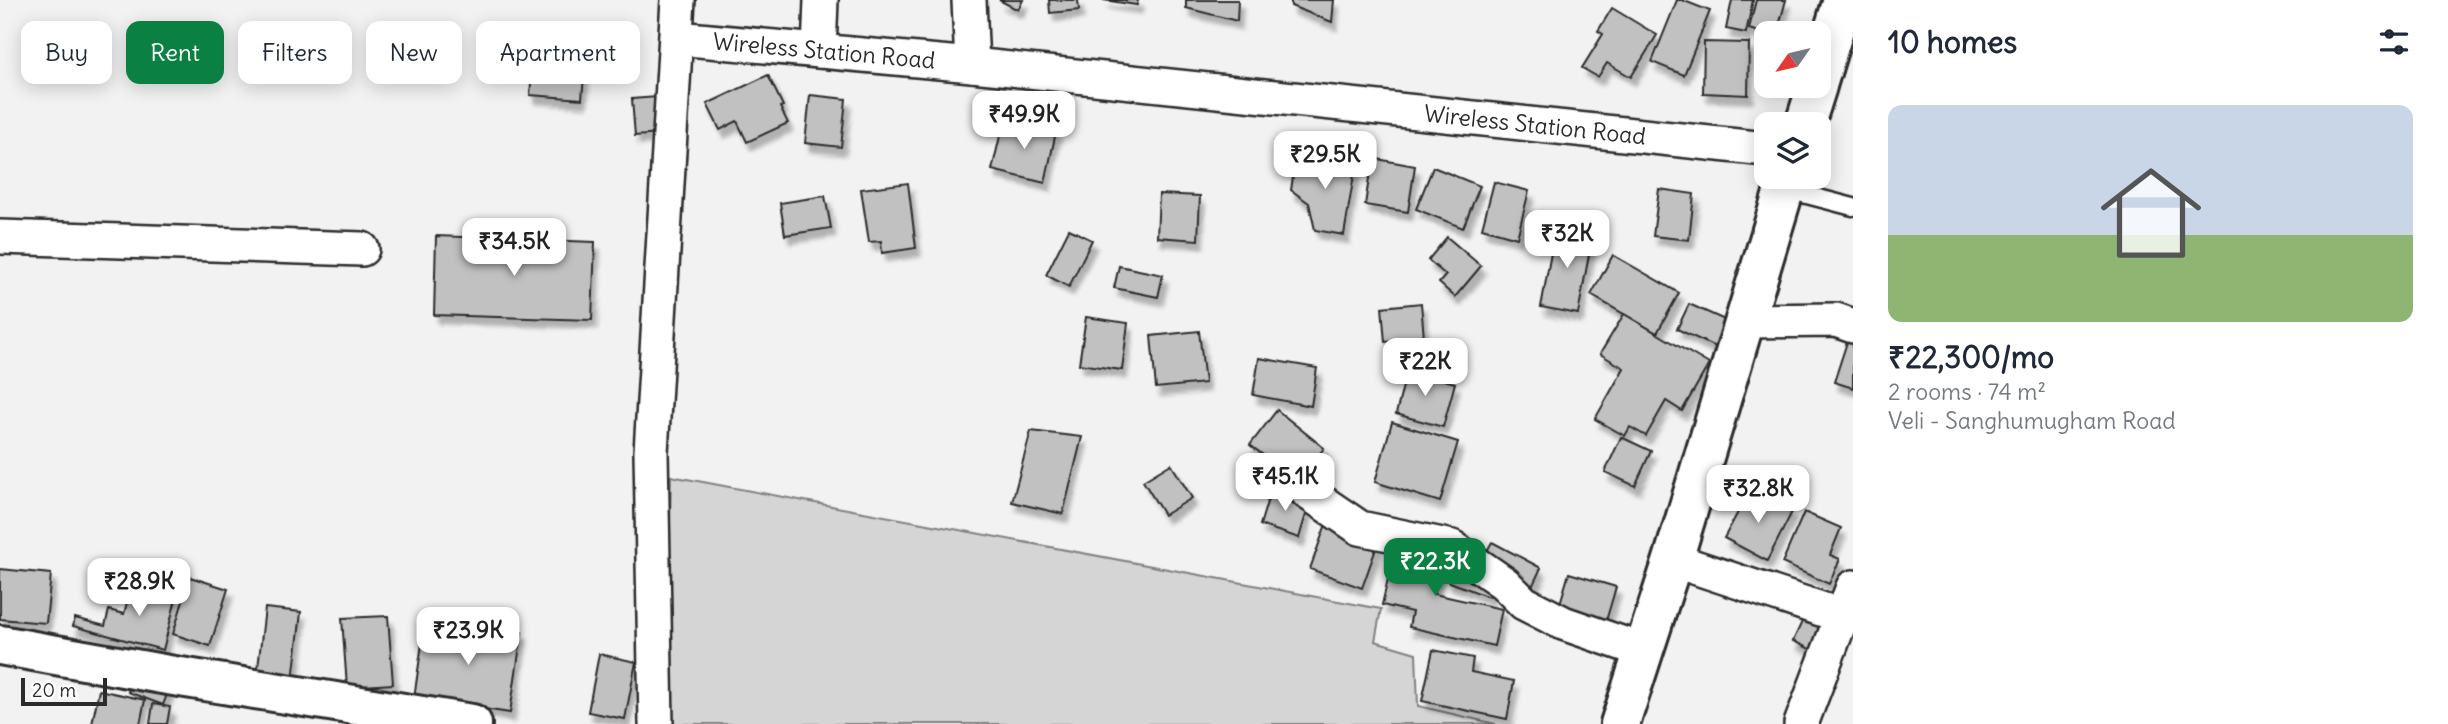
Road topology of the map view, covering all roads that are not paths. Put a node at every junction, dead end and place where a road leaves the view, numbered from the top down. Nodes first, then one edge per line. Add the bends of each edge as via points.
1 (678, 0) edge
2 (821, 0) edge
3 (969, 0) edge
4 (1841, 1) edge
5 (1831, 37) edge
6 (677, 38) junction
7 (819, 51) junction
8 (972, 65) junction
9 (1754, 148) edge
10 (1784, 189) edge
11 (1803, 189) edge
12 (1853, 206) edge
13 (0, 237) edge
14 (362, 249) dead end
15 (1745, 321) junction
16 (1853, 326) edge
17 (1307, 492) dead end
18 (1673, 560) junction
19 (1848, 601) edge
20 (0, 645) edge
21 (1643, 651) junction
22 (336, 713) edge
23 (472, 724) edge
24 (656, 724) edge
25 (1620, 724) edge
26 (1801, 724) edge

1 - 6 street
2 - 7 street
3 - 8 street
4 - 5 main road
6 - 7 street, Wireless Station Road
6 - 24 street via 652,452
7 - 8 street, Wireless Station Road
8 - 9 street, Wireless Station Road
10 - 15 main road
11 - 12 lane
13 - 14 street
15 - 16 street via 1836,320
15 - 18 main road
17 - 21 street via 1360,528 1452,547 1504,583 1524,603 1563,624
18 - 19 street
18 - 21 main road
19 - 26 street
20 - 22 main road
21 - 25 main road
22 - 23 main road

